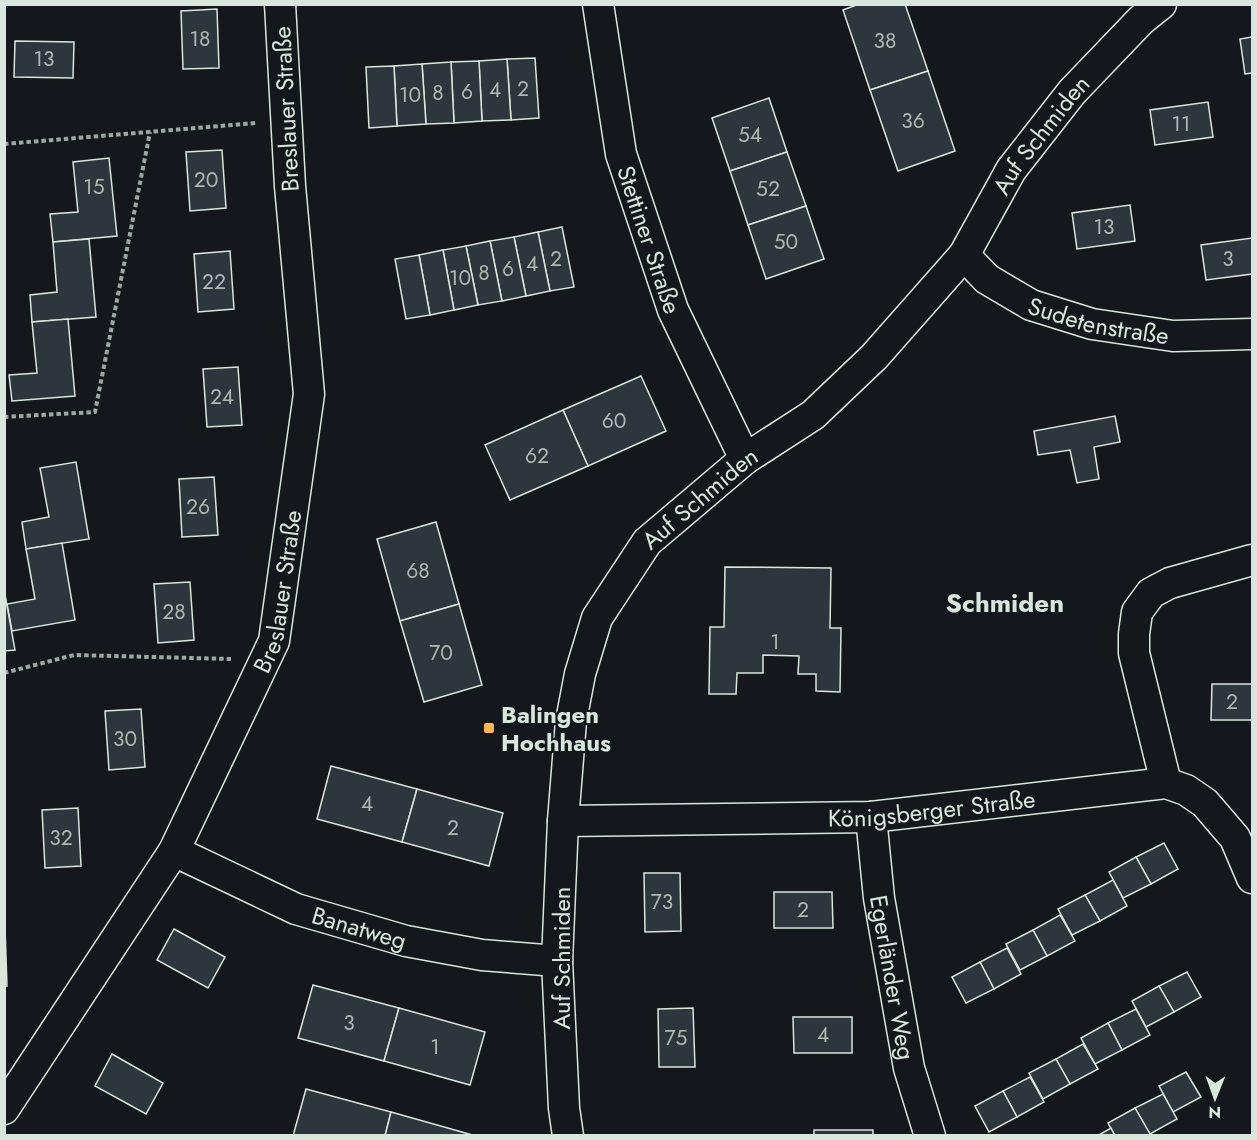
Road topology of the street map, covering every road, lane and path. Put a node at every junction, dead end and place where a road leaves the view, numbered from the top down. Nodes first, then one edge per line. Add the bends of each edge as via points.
1 (280, 4) edge
2 (598, 4) edge
3 (1161, 4) edge
4 (287, 121) junction
5 (150, 132) junction
6 (4, 144) edge
7 (964, 255) junction
8 (1252, 334) edge
9 (4, 417) edge
10 (745, 459) junction
11 (1252, 560) edge
12 (265, 660) junction
13 (4, 673) edge
14 (1166, 783) junction
15 (871, 817) junction
16 (563, 821) junction
17 (174, 851) junction
18 (1252, 878) edge
19 (557, 961) junction
20 (4, 1109) edge
21 (568, 1136) edge
22 (930, 1136) edge

1 - 4 street, Breslauer Straße
2 - 10 street, Stettiner Straße via 621,154 673,310
3 - 7 street, Auf Schmiden via 1072,92 1011,170
4 - 5 path
4 - 12 street, Breslauer Straße via 309,394 274,641
5 - 6 path
5 - 9 path via 95,412
7 - 8 street, Sudetenstraße via 987,279 1031,305 1092,324 1173,336
7 - 10 street, Auf Schmiden via 874,357 813,415
10 - 16 street, Auf Schmiden via 647,542 597,618 571,721
11 - 14 street via 1170,583 1151,593 1137,612 1134,653
12 - 13 path via 74,655
12 - 17 street, Breslauer Straße
14 - 15 street, Königsberger Straße
14 - 18 street via 1205,803 1234,838
15 - 16 street, Königsberger Straße
15 - 22 street, Egerländer Weg via 879,898 909,1068
16 - 19 street, Auf Schmiden
17 - 19 street, Banatweg via 296,909 406,941 482,955
17 - 20 street, Breslauer Straße
19 - 21 street, Auf Schmiden

